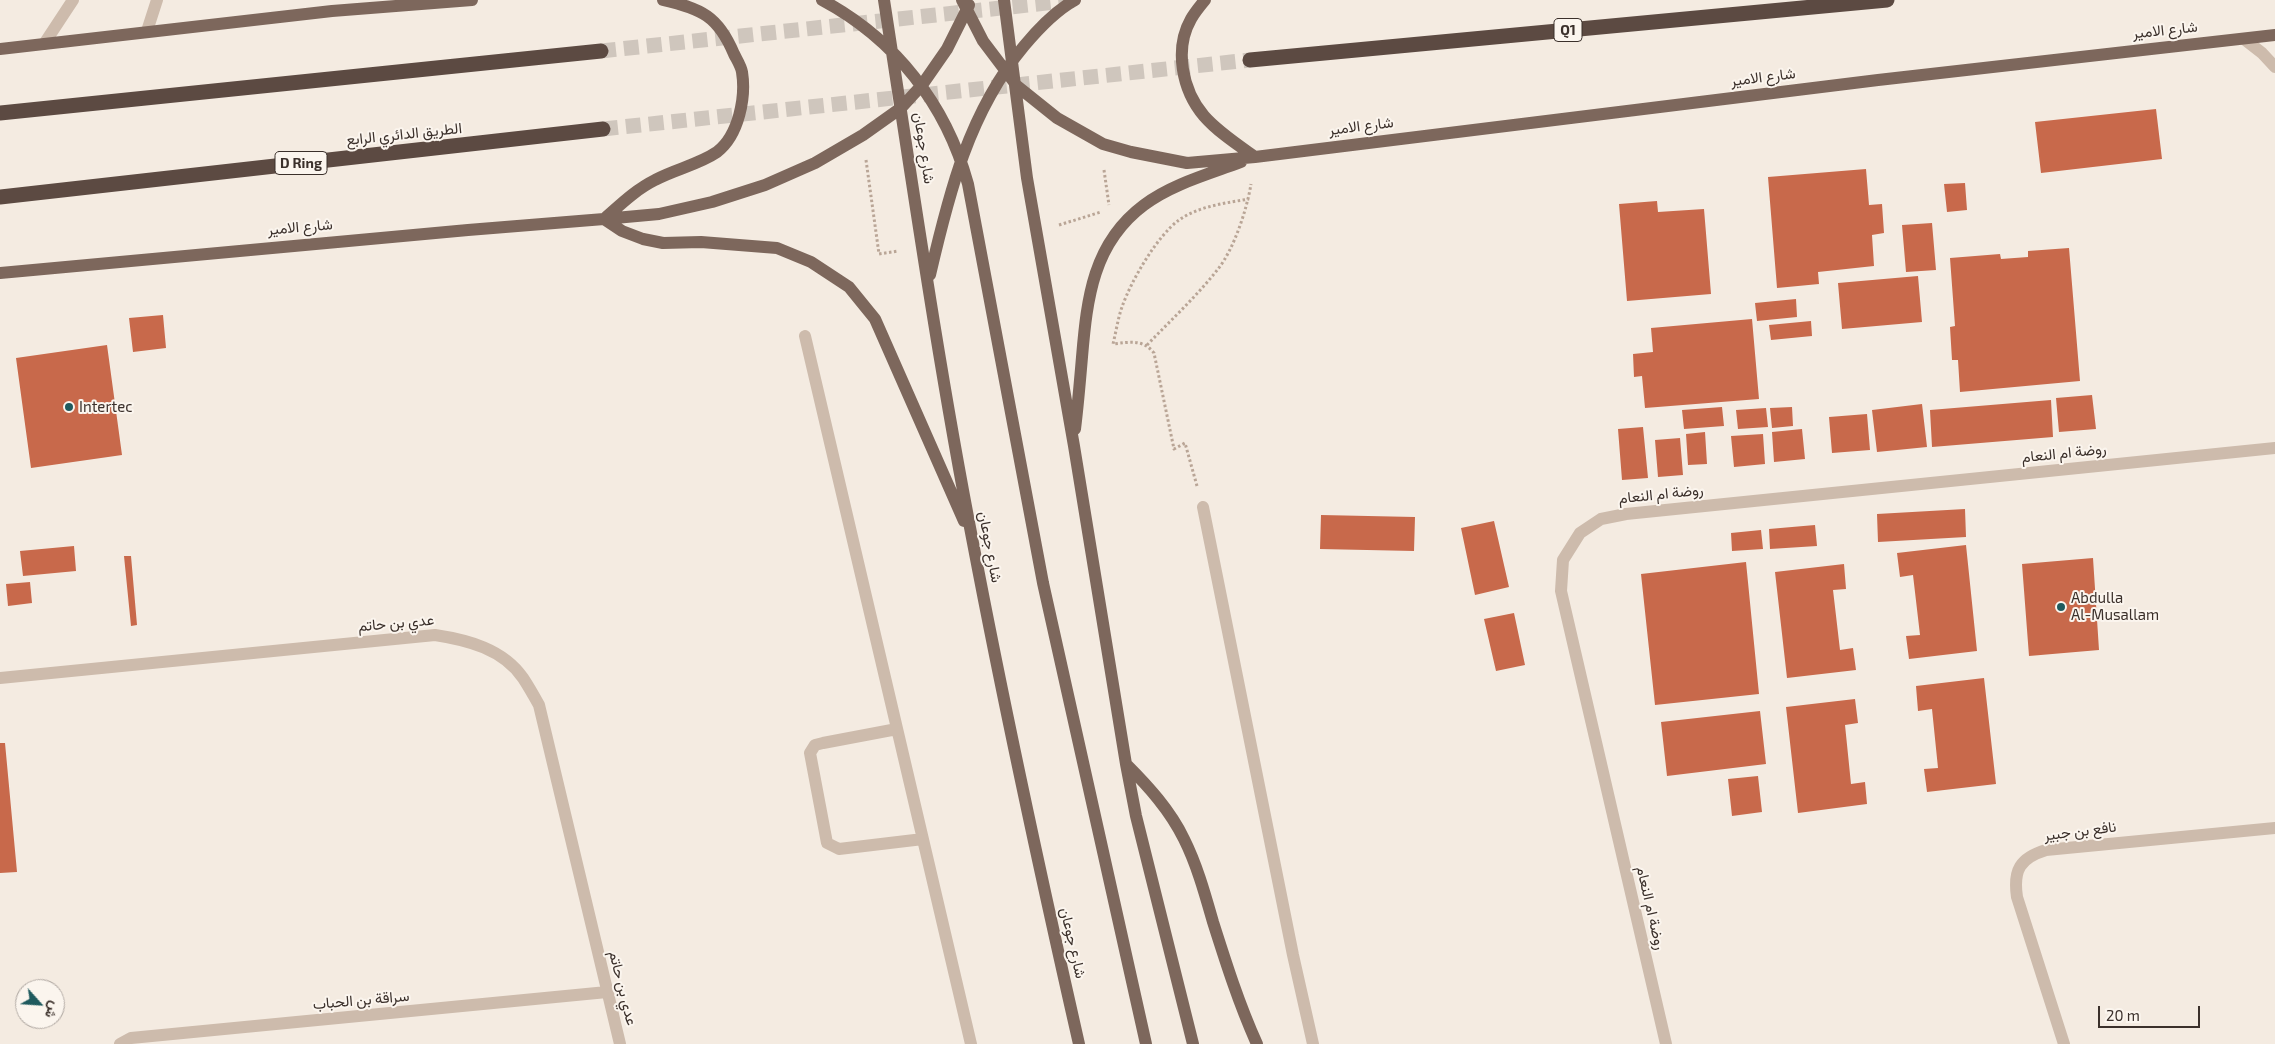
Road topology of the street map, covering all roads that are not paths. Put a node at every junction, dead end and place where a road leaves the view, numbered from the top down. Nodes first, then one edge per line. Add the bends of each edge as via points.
1 (73, 0) edge
2 (157, 0) edge
3 (472, 0) edge
4 (664, 0) edge
5 (822, 0) edge
6 (884, 0) edge
7 (1004, 0) edge
8 (1075, 0) edge
9 (1204, 0) edge
10 (1887, 0) edge
11 (966, 4) edge
12 (147, 31) junction
13 (2275, 35) edge
14 (2244, 39) junction
15 (44, 44) junction
16 (0, 49) edge
17 (601, 51) tunnel mouth
18 (892, 51) junction
19 (1013, 59) junction
20 (1250, 60) tunnel mouth
21 (2275, 67) edge
22 (1004, 72) junction
23 (922, 86) junction
24 (1017, 86) junction
25 (901, 108) junction
26 (0, 113) edge
27 (603, 130) tunnel mouth
28 (1255, 156) junction
29 (961, 157) junction
30 (0, 196) edge
31 (604, 219) junction
32 (0, 273) edge
33 (928, 284) junction
34 (805, 336) dead end
35 (1074, 446) junction
36 (2275, 448) edge
37 (1203, 507) road end
38 (972, 540) junction
39 (0, 678) edge
40 (898, 729) junction
41 (1126, 764) junction
42 (2275, 828) edge
43 (923, 839) junction
44 (607, 992) junction
45 (120, 1044) edge
46 (620, 1044) edge
47 (971, 1044) edge
48 (1079, 1044) edge
49 (1146, 1044) edge
50 (1193, 1044) edge
51 (1257, 1044) edge
52 (1313, 1044) edge
53 (1666, 1044) edge
54 (2064, 1044) edge

1 - 15 street
2 - 12 street
3 - 12 main road
4 - 31 main road via 704,12 727,38 742,70 743,99 733,132 718,151 656,179 636,191
5 - 18 main road via 850,15
6 - 18 main road, شارع جوعان
7 - 19 main road
8 - 19 main road via 1040,26
9 - 28 main road via 1190,20 1183,45 1182,70 1190,95 1204,116
10 - 20 highway, Q1
11 - 22 main road via 983,41
11 - 23 main road, شارع الامير via 947,49
12 - 15 main road
13 - 14 main road, شارع الامير
14 - 21 street
14 - 28 main road, شارع الامير
15 - 16 main road
17 - 26 highway
18 - 23 main road
18 - 25 main road, شارع جوعان
19 - 22 main road
19 - 24 main road
22 - 24 main road
22 - 29 main road via 980,113
23 - 25 main road, شارع الامير
23 - 29 main road via 944,119
24 - 28 main road via 1057,118 1103,144 1187,163
24 - 35 main road via 1027,178
25 - 31 main road, شارع الامير via 863,135 765,186 659,214
25 - 33 main road, شارع جوعان
27 - 30 highway, الطريق الدائري الرابع / D Ring
28 - 35 main road via 1166,191 1144,204 1124,222 1105,249 1090,286
29 - 33 main road via 946,202
29 - 49 main road via 1043,582
31 - 32 main road, شارع الامير
31 - 38 main road via 622,231 662,243 702,242 777,248 811,262 848,287 875,319
33 - 38 main road, شارع جوعان
34 - 40 street
35 - 41 main road
36 - 53 street, روضة ام النعام via 1626,514 1601,519 1580,533 1563,560 1562,591
37 - 52 street
38 - 48 main road, شارع جوعان via 1032,840
39 - 44 street, عدي بن حاتم via 435,635 468,640 498,654 522,677 539,705
40 - 43 street
40 - 43 street via 823,742 815,745 810,753 827,843 839,849
41 - 50 main road via 1138,826
41 - 51 main road via 1168,810 1186,843 1230,976
42 - 54 street, نافع بن جبير via 2030,854 2019,866 2014,881
43 - 47 street
44 - 45 street, سراقة بن الحباب via 131,1038
44 - 46 street, عدي بن حاتم

